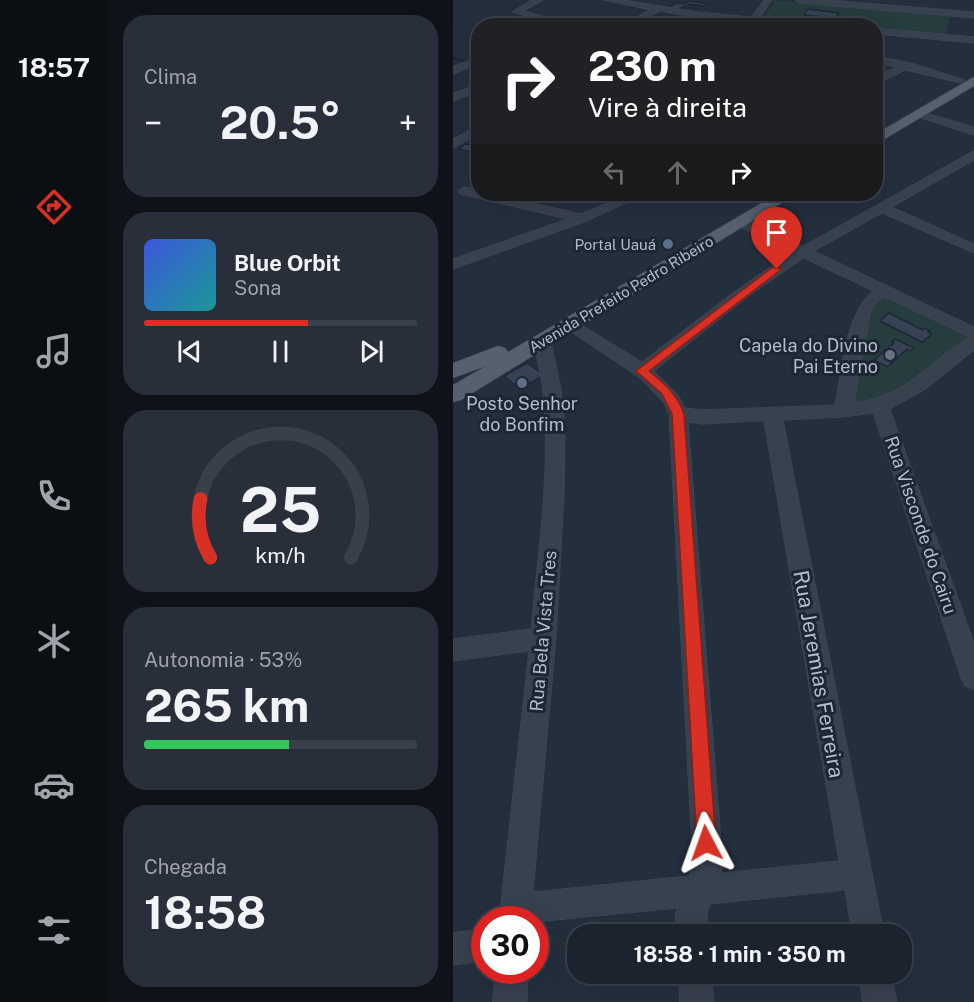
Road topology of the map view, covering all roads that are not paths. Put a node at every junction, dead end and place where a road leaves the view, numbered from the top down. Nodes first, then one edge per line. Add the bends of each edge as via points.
1 (539, 0) edge
2 (608, 0) edge
3 (681, 0) edge
4 (768, 0) edge
5 (799, 0) edge
6 (714, 4) dead end
7 (659, 10) junction
8 (695, 15) junction
9 (974, 15) edge
10 (535, 18) edge
11 (641, 18) edge
12 (691, 18) edge
13 (730, 18) edge
14 (755, 18) edge
15 (954, 26) junction
16 (883, 31) edge
17 (974, 40) edge
18 (883, 60) edge
19 (471, 63) edge
20 (907, 65) junction
21 (453, 71) edge
22 (883, 77) edge
23 (970, 78) edge
24 (471, 90) edge
25 (453, 98) edge
26 (914, 113) junction
27 (453, 126) edge
28 (883, 127) edge
29 (471, 130) edge
30 (974, 131) edge
31 (471, 134) edge
32 (883, 135) edge
33 (453, 144) edge
34 (974, 155) edge
35 (471, 186) edge
36 (458, 197) edge
37 (482, 201) edge
38 (621, 201) edge
39 (767, 201) edge
40 (881, 207) junction
41 (582, 218) junction
42 (735, 219) junction
43 (974, 249) edge
44 (804, 251) junction
45 (453, 264) edge
46 (885, 289) junction
47 (569, 325) junction
48 (974, 333) edge
49 (536, 338) junction
50 (974, 341) edge
51 (453, 371) edge
52 (642, 371) junction
53 (453, 395) edge
54 (880, 406) junction
55 (843, 411) junction
56 (678, 414) junction
57 (772, 414) junction
58 (543, 638) junction
59 (453, 650) edge
60 (974, 678) edge
61 (856, 874) junction
62 (701, 891) junction
63 (516, 906) edge
64 (549, 910) edge
65 (692, 924) edge
66 (866, 924) edge
67 (471, 947) edge
68 (453, 949) edge
69 (511, 984) edge
70 (696, 984) edge
71 (877, 984) edge
72 (510, 1002) edge
73 (697, 1002) edge
74 (880, 1002) edge

1 - 10 street via 516,12
2 - 7 street
3 - 7 street
4 - 14 street
5 - 15 street
6 - 8 street
7 - 8 street
7 - 11 street
8 - 12 street
8 - 13 street
9 - 15 street
15 - 16 street
15 - 17 street
18 - 20 street
19 - 21 street
20 - 22 street
20 - 23 street
23 - 26 main road
24 - 25 street
26 - 28 main road
26 - 30 street
26 - 32 main road
27 - 29 street
31 - 33 street
34 - 40 street
35 - 36 street
37 - 41 street
38 - 41 street
39 - 42 main road, Avenida Prefeito Pedro Ribeiro
40 - 43 street
40 - 44 street
41 - 45 street
42 - 44 street
42 - 47 main road, Avenida Prefeito Pedro Ribeiro
42 - 49 main road, Avenida Prefeito Pedro Ribeiro
44 - 46 street
44 - 52 street
46 - 48 street
46 - 55 street via 862,314
47 - 49 main road, Avenida Prefeito Pedro Ribeiro
47 - 52 street
49 - 51 main road, Avenida Prefeito Pedro Ribeiro
49 - 53 main road, Avenida Prefeito Pedro Ribeiro
49 - 58 street, Rua Bela Vista Tres via 552,388 555,426
50 - 54 street via 920,385
52 - 56 street via 666,392
54 - 55 street
54 - 60 street, Rua Visconde do Cairu
55 - 57 street
56 - 57 street
56 - 62 street via 708,866
57 - 61 street, Rua Jeremias Ferreira
58 - 59 street
58 - 63 street, Rua Bela Vista Tres
61 - 62 street
61 - 66 street, Rua Jeremias Ferreira
62 - 64 street
62 - 65 street via 691,914
67 - 68 street
69 - 72 street
70 - 73 street
71 - 74 street

